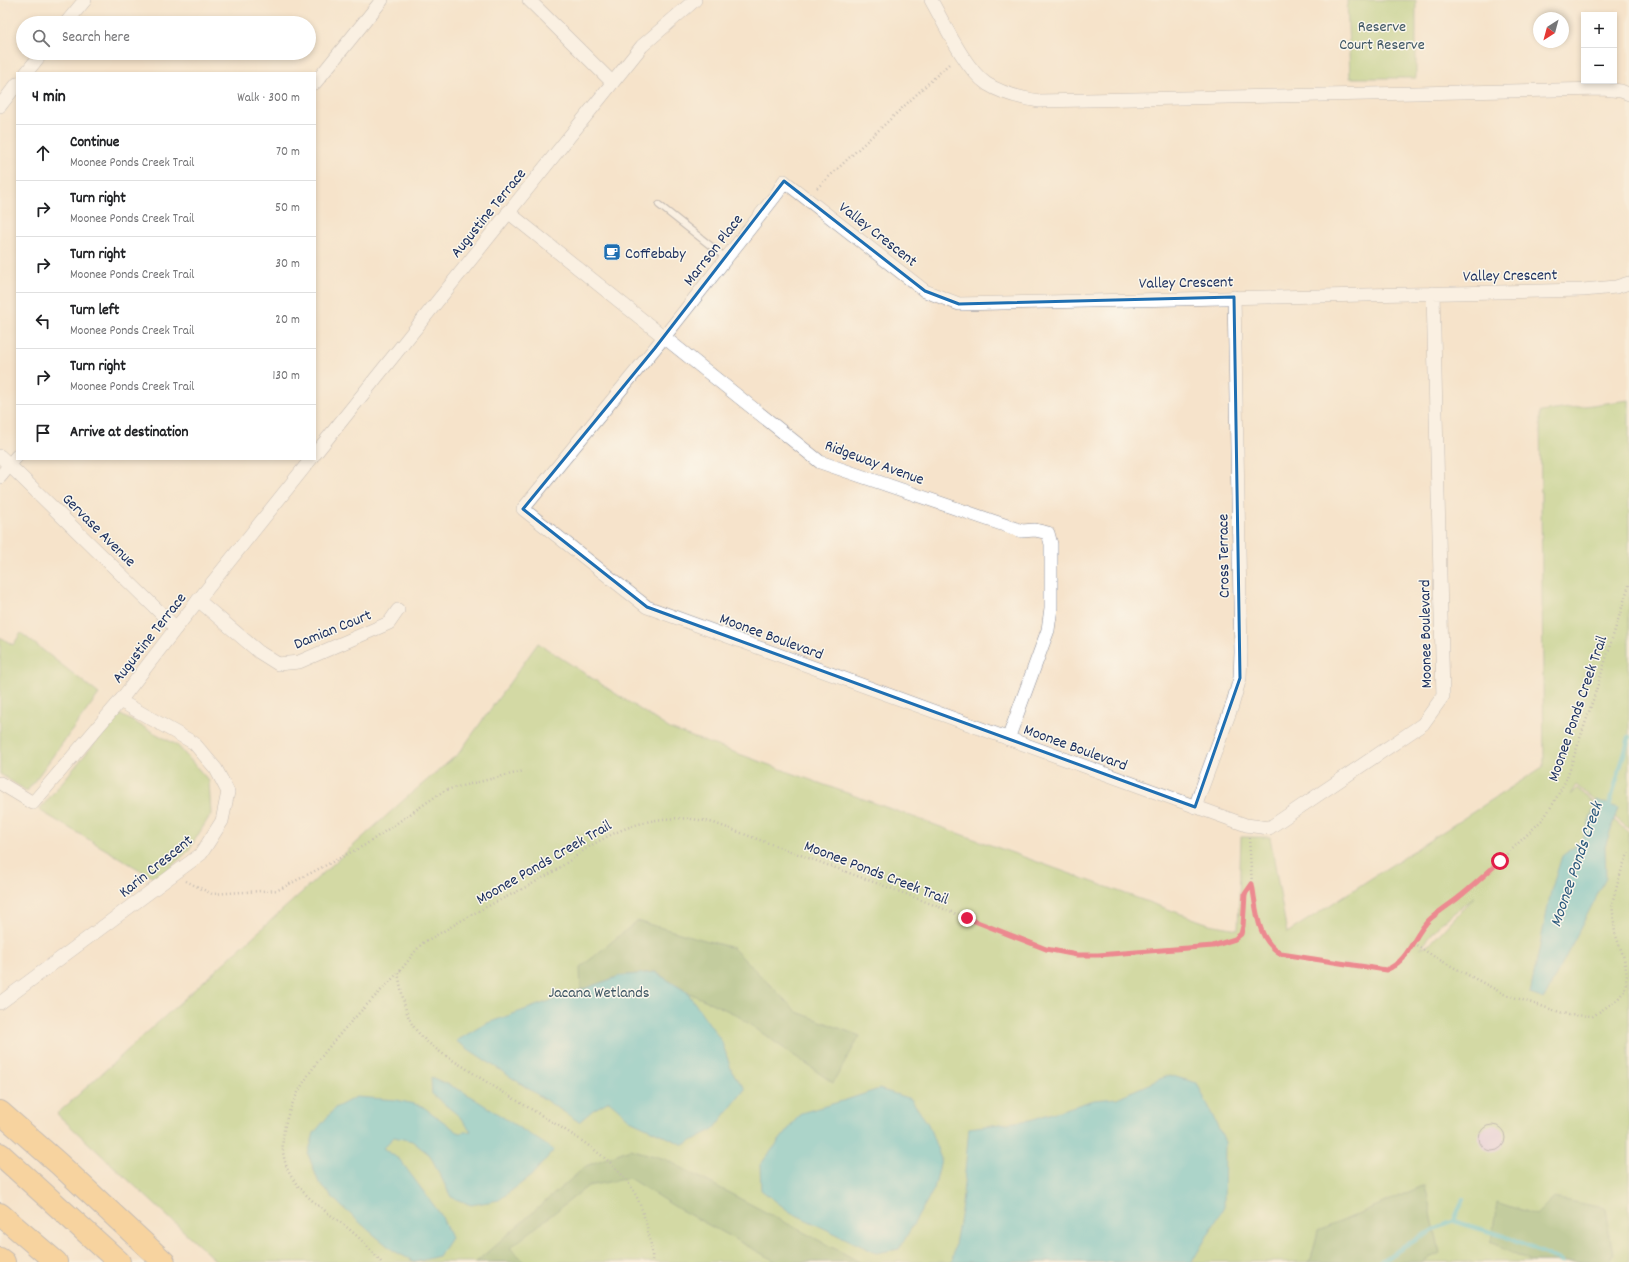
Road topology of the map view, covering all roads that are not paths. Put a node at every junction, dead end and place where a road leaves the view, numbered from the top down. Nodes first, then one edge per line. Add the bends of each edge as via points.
1 (84, 0) edge
2 (382, 0) edge
3 (529, 0) edge
4 (696, 0) edge
5 (931, 0) edge
6 (71, 16) edge
7 (36, 60) edge
8 (27, 72) edge
9 (316, 82) edge
10 (612, 82) junction
11 (16, 85) edge
12 (1629, 94) edge
13 (0, 106) edge
14 (784, 181) joint
15 (659, 205) dead end
16 (508, 212) junction
17 (726, 258) junction
18 (1629, 283) edge
19 (1433, 293) junction
20 (1234, 297) junction
21 (664, 337) junction
22 (316, 453) edge
23 (0, 456) edge
24 (13, 460) edge
25 (310, 460) edge
26 (0, 477) edge
27 (198, 600) junction
28 (398, 610) dead end
29 (176, 628) junction
30 (120, 701) junction
31 (1008, 739) junction
32 (0, 783) edge
33 (1195, 807) junction
34 (0, 1003) edge
35 (0, 1112) edge
36 (0, 1154) edge
37 (0, 1214) edge
38 (0, 1259) edge
39 (4, 1262) edge
40 (56, 1262) edge
41 (120, 1262) edge
42 (164, 1262) edge

1 - 6 street
2 - 9 street
3 - 10 street
4 - 10 street, Augustine Terrace via 642,46
5 - 12 street via 968,65 986,83 1014,97 1039,101 1603,89
7 - 8 street
10 - 16 street, Augustine Terrace
11 - 13 street
14 - 17 street, Marrson Place
14 - 20 street, Valley Crescent via 925,291 959,304
15 - 17 lane
16 - 21 street, Ridgeway Avenue
16 - 22 street, Augustine Terrace
17 - 21 street, Marrson Place
18 - 19 street, Valley Crescent via 1616,288 1583,290
19 - 20 street, Valley Crescent
19 - 33 street, Moonee Boulevard via 1443,696 1423,724 1269,828 1246,825
20 - 33 street, Cross Terrace via 1240,678
21 - 31 street, Ridgeway Avenue via 820,462 1022,531 1036,530 1048,533 1052,566 1048,630
21 - 31 street, Moonee Boulevard via 523,509 647,607
23 - 24 street, Gervase Avenue
24 - 26 street
24 - 29 street, Gervase Avenue
25 - 27 street, Augustine Terrace
27 - 28 street, Damian Court via 259,652 278,664 299,662 389,623
27 - 29 street, Augustine Terrace
29 - 30 street, Augustine Terrace
30 - 32 street, Augustine Terrace via 33,803
30 - 34 street, Karin Crescent via 194,743 216,769 228,792 222,821 201,854
31 - 33 street, Moonee Boulevard
35 - 42 highway
36 - 41 highway
37 - 40 highway
38 - 39 highway

